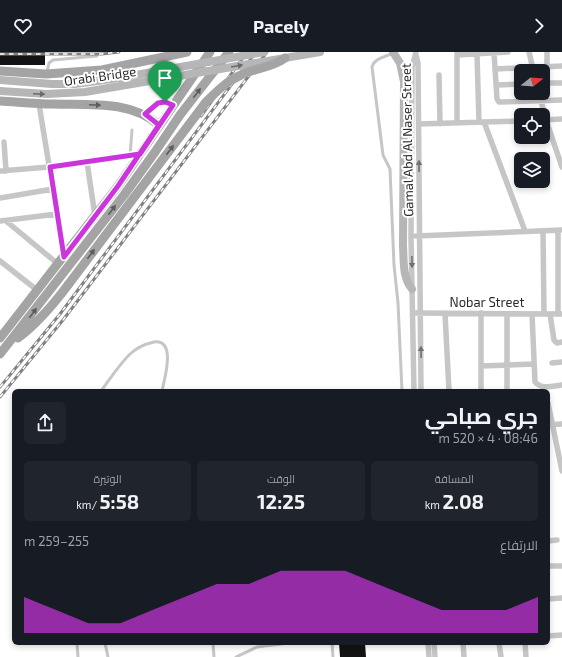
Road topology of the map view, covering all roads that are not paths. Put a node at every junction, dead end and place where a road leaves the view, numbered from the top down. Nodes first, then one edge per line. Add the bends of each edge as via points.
1 (188, 52) edge
2 (210, 52) edge
3 (264, 52) edge
4 (320, 52) edge
5 (394, 52) edge
6 (508, 52) edge
7 (529, 52) edge
8 (547, 52) edge
9 (225, 53) edge
10 (494, 53) edge
11 (416, 54) edge
12 (457, 54) edge
13 (477, 54) junction
14 (97, 56) dead end
15 (285, 58) junction
16 (532, 64) edge
17 (548, 64) edge
18 (562, 66) edge
19 (550, 67) edge
20 (495, 69) junction
21 (514, 69) edge
22 (0, 71) edge
23 (46, 74) junction
24 (439, 75) dead end
25 (0, 80) edge
26 (550, 83) edge
27 (562, 83) edge
28 (514, 84) edge
29 (496, 85) junction
30 (0, 91) edge
31 (562, 100) edge
32 (0, 101) edge
33 (541, 101) junction
34 (39, 104) junction
35 (173, 105) junction
36 (542, 108) edge
37 (145, 114) junction
38 (562, 119) edge
39 (550, 120) edge
40 (514, 121) edge
41 (482, 122) junction
42 (457, 123) junction
43 (420, 124) junction
44 (440, 124) junction
45 (159, 125) junction
46 (132, 130) dead end
47 (550, 136) edge
48 (4, 142) dead end
49 (140, 154) junction
50 (130, 156) junction
51 (87, 162) junction
52 (50, 167) junction
53 (562, 167) edge
54 (3, 171) edge
55 (53, 189) junction
56 (0, 198) edge
57 (57, 214) junction
58 (95, 216) junction
59 (3, 221) edge
60 (543, 230) junction
61 (560, 230) edge
62 (525, 231) junction
63 (420, 235) junction
64 (411, 236) junction
65 (560, 247) edge
66 (61, 260) junction
67 (0, 261) edge
68 (560, 265) edge
69 (560, 280) edge
70 (412, 289) junction
71 (38, 290) junction
72 (412, 313) junction
73 (420, 313) junction
74 (446, 313) junction
75 (481, 313) junction
76 (507, 314) junction
77 (532, 314) junction
78 (544, 314) junction
79 (550, 314) junction
80 (560, 314) edge
81 (0, 338) edge
82 (562, 342) edge
83 (9, 344) junction
84 (0, 354) edge
85 (562, 362) edge
86 (552, 363) dead end
87 (534, 364) junction
88 (506, 365) junction
89 (481, 366) junction
90 (562, 385) edge
91 (162, 386) joint
92 (103, 389) edge
93 (160, 389) edge
94 (402, 389) edge
95 (414, 389) edge
96 (421, 389) edge
97 (449, 389) edge
98 (481, 389) edge
99 (507, 389) edge
100 (546, 389) edge
101 (562, 424) edge
102 (550, 425) edge
103 (562, 471) edge
104 (557, 540) dead end
105 (550, 541) edge
106 (550, 566) edge
107 (562, 566) edge
108 (562, 598) edge
109 (550, 599) edge
110 (562, 635) edge
111 (550, 636) edge
112 (77, 645) edge
113 (106, 645) edge
114 (213, 645) edge
115 (273, 645) edge
116 (332, 645) edge
117 (428, 645) edge
118 (434, 645) edge
119 (463, 645) edge
120 (499, 645) edge
121 (525, 645) edge
122 (78, 657) edge
123 (108, 657) edge
124 (214, 657) edge
125 (236, 657) edge
126 (333, 657) edge
127 (429, 657) edge
128 (435, 657) edge
129 (464, 657) edge
130 (501, 657) edge
131 (526, 657) edge

1 - 23 main road via 102,70
2 - 35 main road
3 - 25 main road, Orabi Bridge, bridge via 75,84
4 - 15 main road, Orabi Bridge, bridge
5 - 70 main road, bridge via 400,63 404,82 403,245 405,274
5 - 94 lane via 374,62 372,67 383,155 390,169
6 - 10 street
7 - 16 street
8 - 17 street
83 -> 9 main road via 124,195
10 - 13 street
10 - 20 street
11 - 43 street, Gamal Abd Al Naser Street
11 - 64 street, Gamal Abd Al Naser Street via 412,67
12 - 13 street
12 - 42 street
13 - 41 street
14 - 23 lane via 53,60 49,63
30 -> 15 main road, Orabi Bridge, bridge via 47,94 85,92
83 -> 15 main road, bridge via 54,304 206,102 231,80
18 - 19 street
20 - 21 street
20 - 29 street
22 - 23 main road
24 - 44 street
26 - 27 street
28 - 29 street
29 - 33 street via 499,102
31 - 33 street
32 - 34 main road
33 - 36 street
34 -> 37 main road via 113,106
34 - 52 street
35 - 37 lane via 160,102
35 - 45 main road
37 - 45 main road
38 - 39 street
40 - 41 street
41 - 42 street
41 - 62 street
42 - 44 street
43 - 44 street
63 -> 43 street, Gamal Abd Al Naser Street
45 - 49 main road
46 - 50 lane
47 - 53 street
48 - 54 street
49 - 50 street
49 - 58 main road
50 - 51 street
51 - 52 street
51 - 58 street
52 - 54 street
52 - 55 street
55 - 56 street
55 - 57 street
57 - 59 street
57 - 66 street
58 - 66 main road
59 - 66 street
60 - 61 street
60 - 62 street
60 - 78 street
61 - 65 street
62 - 63 street
63 - 64 street
63 - 73 street, Gamal Abd Al Naser Street
64 -> 70 street, Gamal Abd Al Naser Street
65 - 68 street
66 - 71 main road
67 - 71 street
68 - 69 street
69 - 80 street
70 - 72 street, Gamal Abd Al Naser Street
71 - 81 main road
72 - 73 street, Nobar Street
72 - 95 street, Gamal Abd Al Naser Street
73 - 74 street, Nobar Street
96 -> 73 street, Gamal Abd Al Naser Street
74 - 75 street, Nobar Street
74 - 97 street
75 - 76 street, Nobar Street
75 - 89 street
76 - 77 street, Nobar Street
76 - 88 street
77 - 78 street, Nobar Street
77 - 87 street
78 - 79 street, Nobar Street
79 - 80 street, Nobar Street
79 - 82 street via 553,339 555,342
83 - 84 main road
85 - 86 street
87 - 88 street
87 - 100 street via 535,382
88 - 89 street
88 - 99 street
89 - 98 street
90 - 100 street
91 - 92 lane via 168,356 162,344 156,342 130,354
91 - 93 lane
101 - 102 street
102 - 103 street
104 - 105 street
106 - 107 street
108 - 109 street
110 - 111 street
112 - 122 lane
113 - 123 lane
114 - 124 lane
115 - 125 lane via 257,647
116 - 126 lane
117 - 127 street
118 - 128 street
119 - 129 street
120 - 130 street
121 - 131 street

